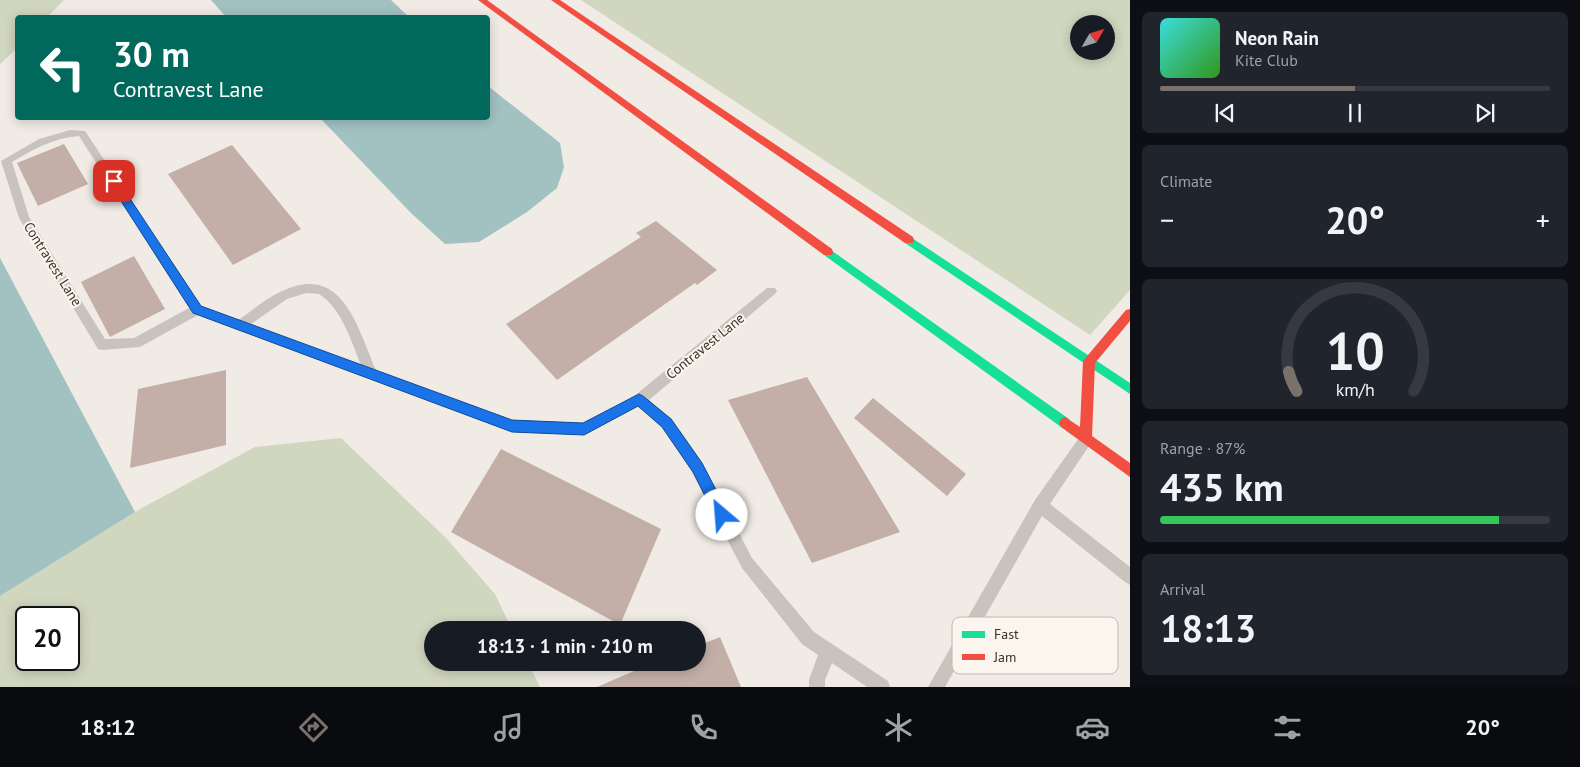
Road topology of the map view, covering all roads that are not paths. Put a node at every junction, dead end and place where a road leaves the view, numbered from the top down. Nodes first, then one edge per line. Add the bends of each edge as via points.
1 (482, 0) edge
2 (555, 0) edge
3 (771, 292) dead end
4 (197, 310) junction
5 (1130, 313) edge
6 (240, 325) junction
7 (1089, 361) junction
8 (371, 373) junction
9 (1130, 389) edge
10 (639, 400) junction
11 (1086, 439) junction
12 (1130, 471) edge
13 (1040, 505) junction
14 (1130, 577) edge
15 (976, 617) edge
16 (828, 651) junction
17 (952, 659) edge
18 (817, 687) edge
19 (882, 687) edge
20 (936, 687) edge

1 - 11 main road
2 - 7 main road
3 - 10 lane, Contravest Lane
4 - 4 lane, Contravest Lane via 82,133 60,134 36,143 6,161 24,218 102,345 136,343
4 - 6 lane, Contravest Lane
5 - 7 main road
6 - 8 lane, Contravest Lane
6 - 8 lane via 287,294 301,289 325,290 344,313
7 - 9 main road
7 - 11 main road
8 - 10 lane, Contravest Lane via 512,426 584,429
10 - 16 lane via 667,423 697,467 747,563 808,638
11 - 12 main road
11 - 13 lane
13 - 14 lane
13 - 15 lane
16 - 18 lane
16 - 19 lane
17 - 20 lane

